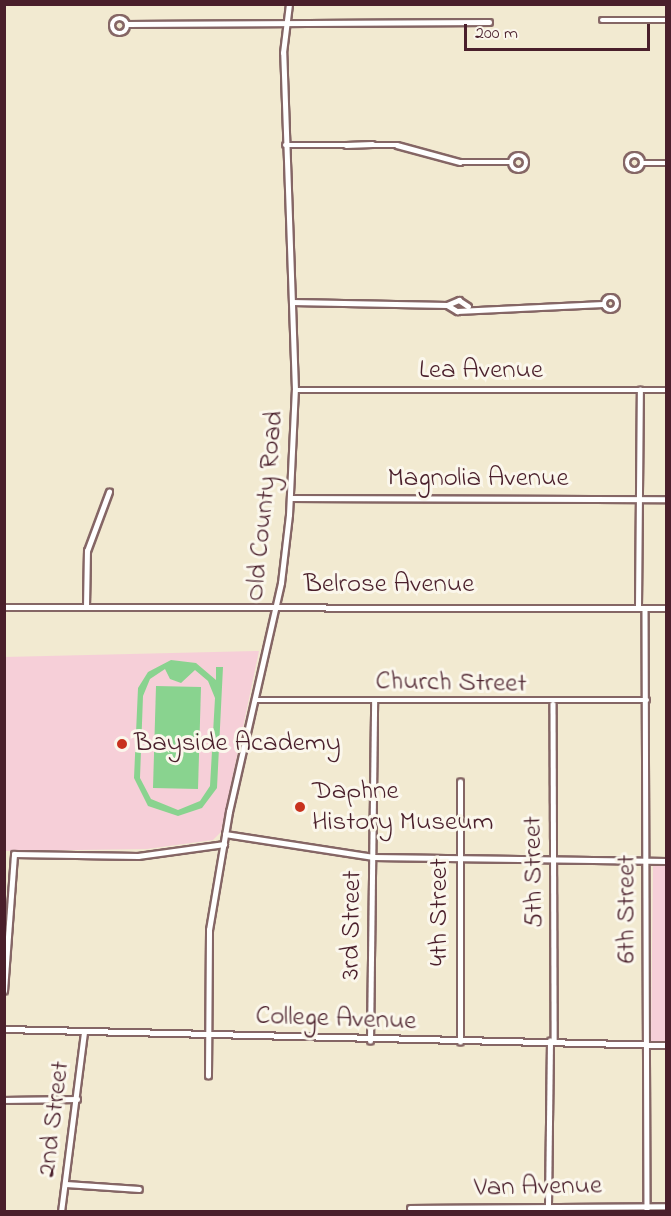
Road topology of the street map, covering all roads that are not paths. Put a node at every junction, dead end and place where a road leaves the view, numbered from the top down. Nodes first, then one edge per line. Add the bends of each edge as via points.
1 (289, 4) edge
2 (602, 20) dead end
3 (666, 20) edge
4 (489, 22) dead end
5 (127, 24) dead end
6 (284, 24) junction
7 (285, 145) junction
8 (511, 162) dead end
9 (643, 163) dead end
10 (666, 163) edge
11 (292, 302) junction
12 (603, 304) dead end
13 (447, 305) junction
14 (468, 306) junction
15 (295, 390) junction
16 (640, 390) junction
17 (666, 390) edge
18 (109, 492) dead end
19 (290, 498) junction
20 (666, 499) edge
21 (638, 500) junction
22 (276, 606) junction
23 (4, 607) edge
24 (86, 607) junction
25 (638, 607) junction
26 (645, 608) junction
27 (666, 608) edge
28 (255, 700) junction
29 (647, 700) junction
30 (374, 701) junction
31 (553, 704) junction
32 (460, 782) dead end
33 (225, 834) junction
34 (224, 844) junction
35 (373, 857) junction
36 (461, 857) junction
37 (553, 858) junction
38 (647, 860) junction
39 (666, 861) edge
40 (4, 991) edge
41 (4, 1029) edge
42 (84, 1032) junction
43 (206, 1035) junction
44 (370, 1041) junction
45 (552, 1041) junction
46 (460, 1042) junction
47 (647, 1044) junction
48 (666, 1045) edge
49 (208, 1076) dead end
50 (4, 1100) edge
51 (77, 1100) junction
52 (66, 1184) junction
53 (139, 1189) dead end
54 (548, 1205) junction
55 (666, 1206) edge
56 (410, 1208) dead end
57 (647, 1209) edge
58 (61, 1212) edge

1 - 6 street, Old County Road
2 - 3 street
4 - 6 street
5 - 6 street
6 - 7 street, Old County Road
7 - 8 street via 413,147 460,162
7 - 11 street, Old County Road
9 - 10 street
11 - 13 street
11 - 15 street, Old County Road
12 - 14 street
13 - 14 street via 457,311
13 - 14 street via 459,300
15 - 16 street, Lea Avenue
15 - 19 street, Old County Road
16 - 17 street, Lea Avenue
16 - 21 street
18 - 24 street via 87,551
19 - 21 street, Magnolia Avenue
19 - 22 street, Old County Road
20 - 21 street, Magnolia Avenue
21 - 25 street
22 - 24 street, Belrose Avenue
22 - 25 street, Belrose Avenue
22 - 28 street, Old County Road
23 - 24 street, Belrose Avenue
25 - 26 street, Belrose Avenue
26 - 27 street, Belrose Avenue
26 - 29 street, 6th Street
28 - 30 street, Church Street
28 - 33 street, Old County Road
29 - 31 street, Church Street
29 - 38 street, 6th Street
30 - 31 street, Church Street
30 - 35 street, 3rd Street
31 - 37 street, 5th Street
32 - 36 street, 4th Street
33 - 34 street, Old County Road
33 - 35 street
34 - 40 street via 138,856 14,854
34 - 43 street, Old County Road via 208,937
35 - 36 street
35 - 44 street, 3rd Street
36 - 37 street
36 - 46 street, 4th Street
37 - 38 street
37 - 45 street, 5th Street
38 - 39 street
38 - 47 street, 6th Street
41 - 42 street, College Avenue
42 - 43 street, College Avenue
42 - 51 street, 2nd Street
43 - 44 street, College Avenue
43 - 49 street, Old County Road
44 - 46 street, College Avenue
45 - 46 street, College Avenue
45 - 47 street, College Avenue
45 - 54 street, 5th Street
47 - 48 street, College Avenue
47 - 57 street, 6th Street
50 - 51 street
51 - 52 street, 2nd Street
52 - 53 street
52 - 58 street, 2nd Street
54 - 56 street, Van Avenue
54 - 57 street, Van Avenue
55 - 57 street, Van Avenue

